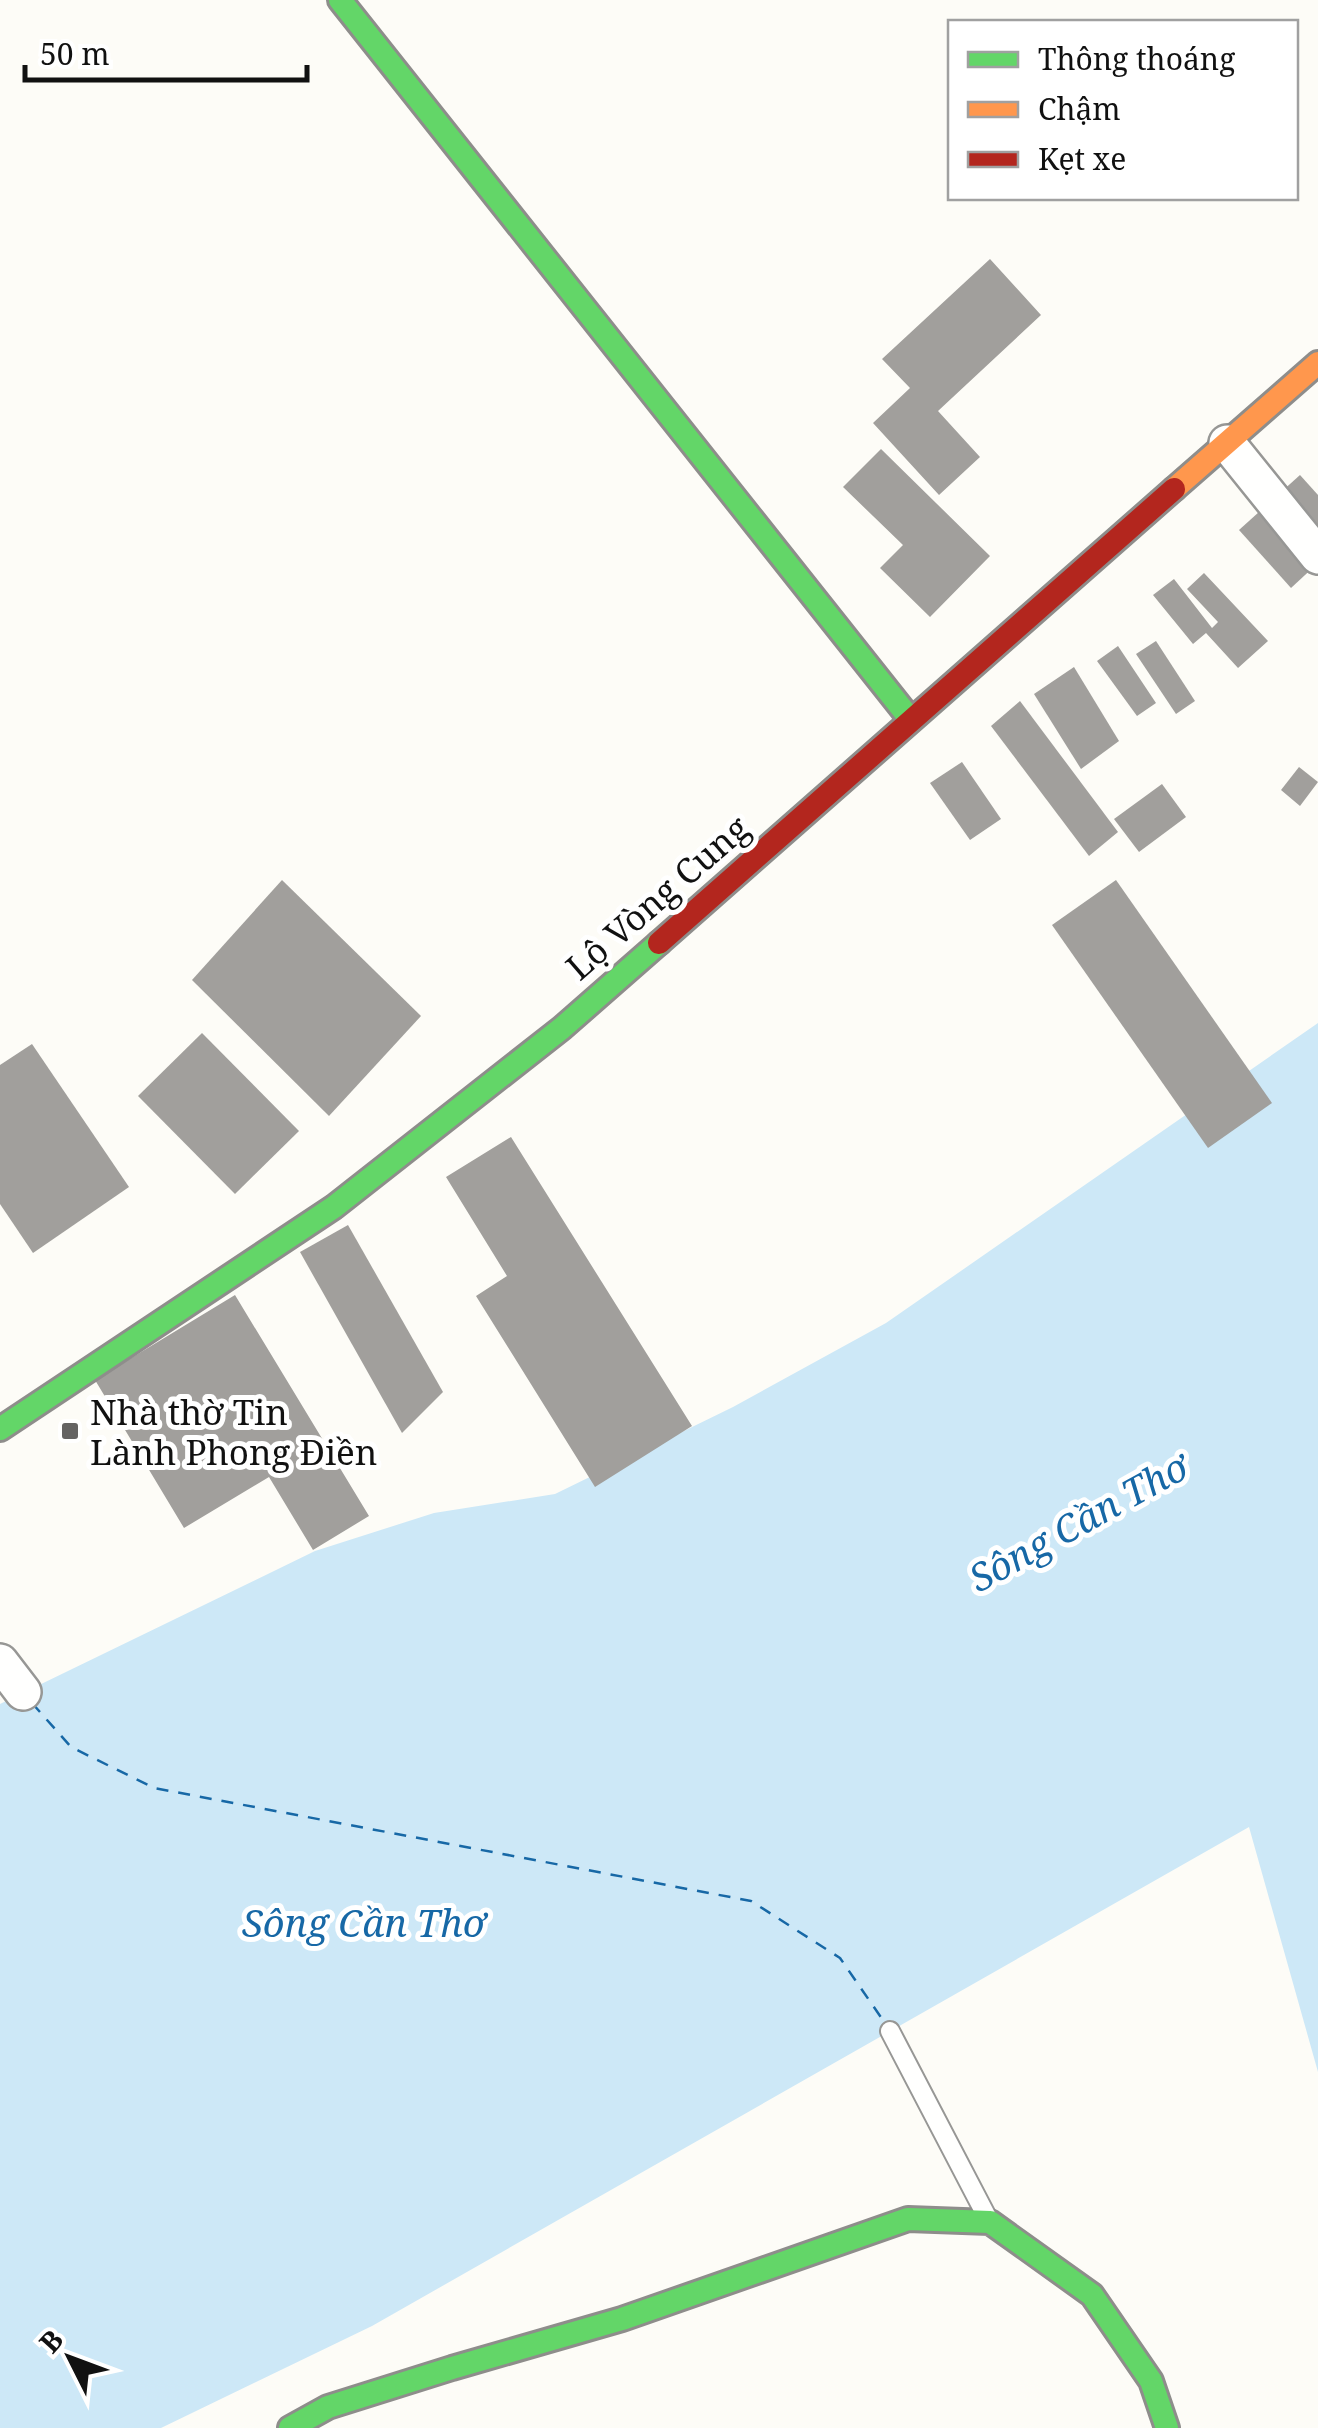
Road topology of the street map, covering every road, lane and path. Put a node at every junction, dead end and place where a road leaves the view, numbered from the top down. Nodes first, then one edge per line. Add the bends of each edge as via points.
1 (340, 0) edge
2 (1318, 363) edge
3 (1226, 443) junction
4 (1318, 556) edge
5 (911, 720) junction
6 (0, 1430) edge
7 (0, 1662) edge
8 (23, 1692) dead end
9 (890, 2031) dead end
10 (990, 2222) junction
11 (290, 2428) edge
12 (1167, 2428) edge

1 - 5 main road
2 - 3 main road, Lộ Vòng Cung
3 - 4 street
3 - 5 main road, Lộ Vòng Cung
5 - 6 main road, Lộ Vòng Cung via 562,1028 334,1207
7 - 8 street
9 - 10 lane
10 - 11 main road via 908,2219 622,2319 328,2407
10 - 12 main road via 1092,2295 1150,2380

